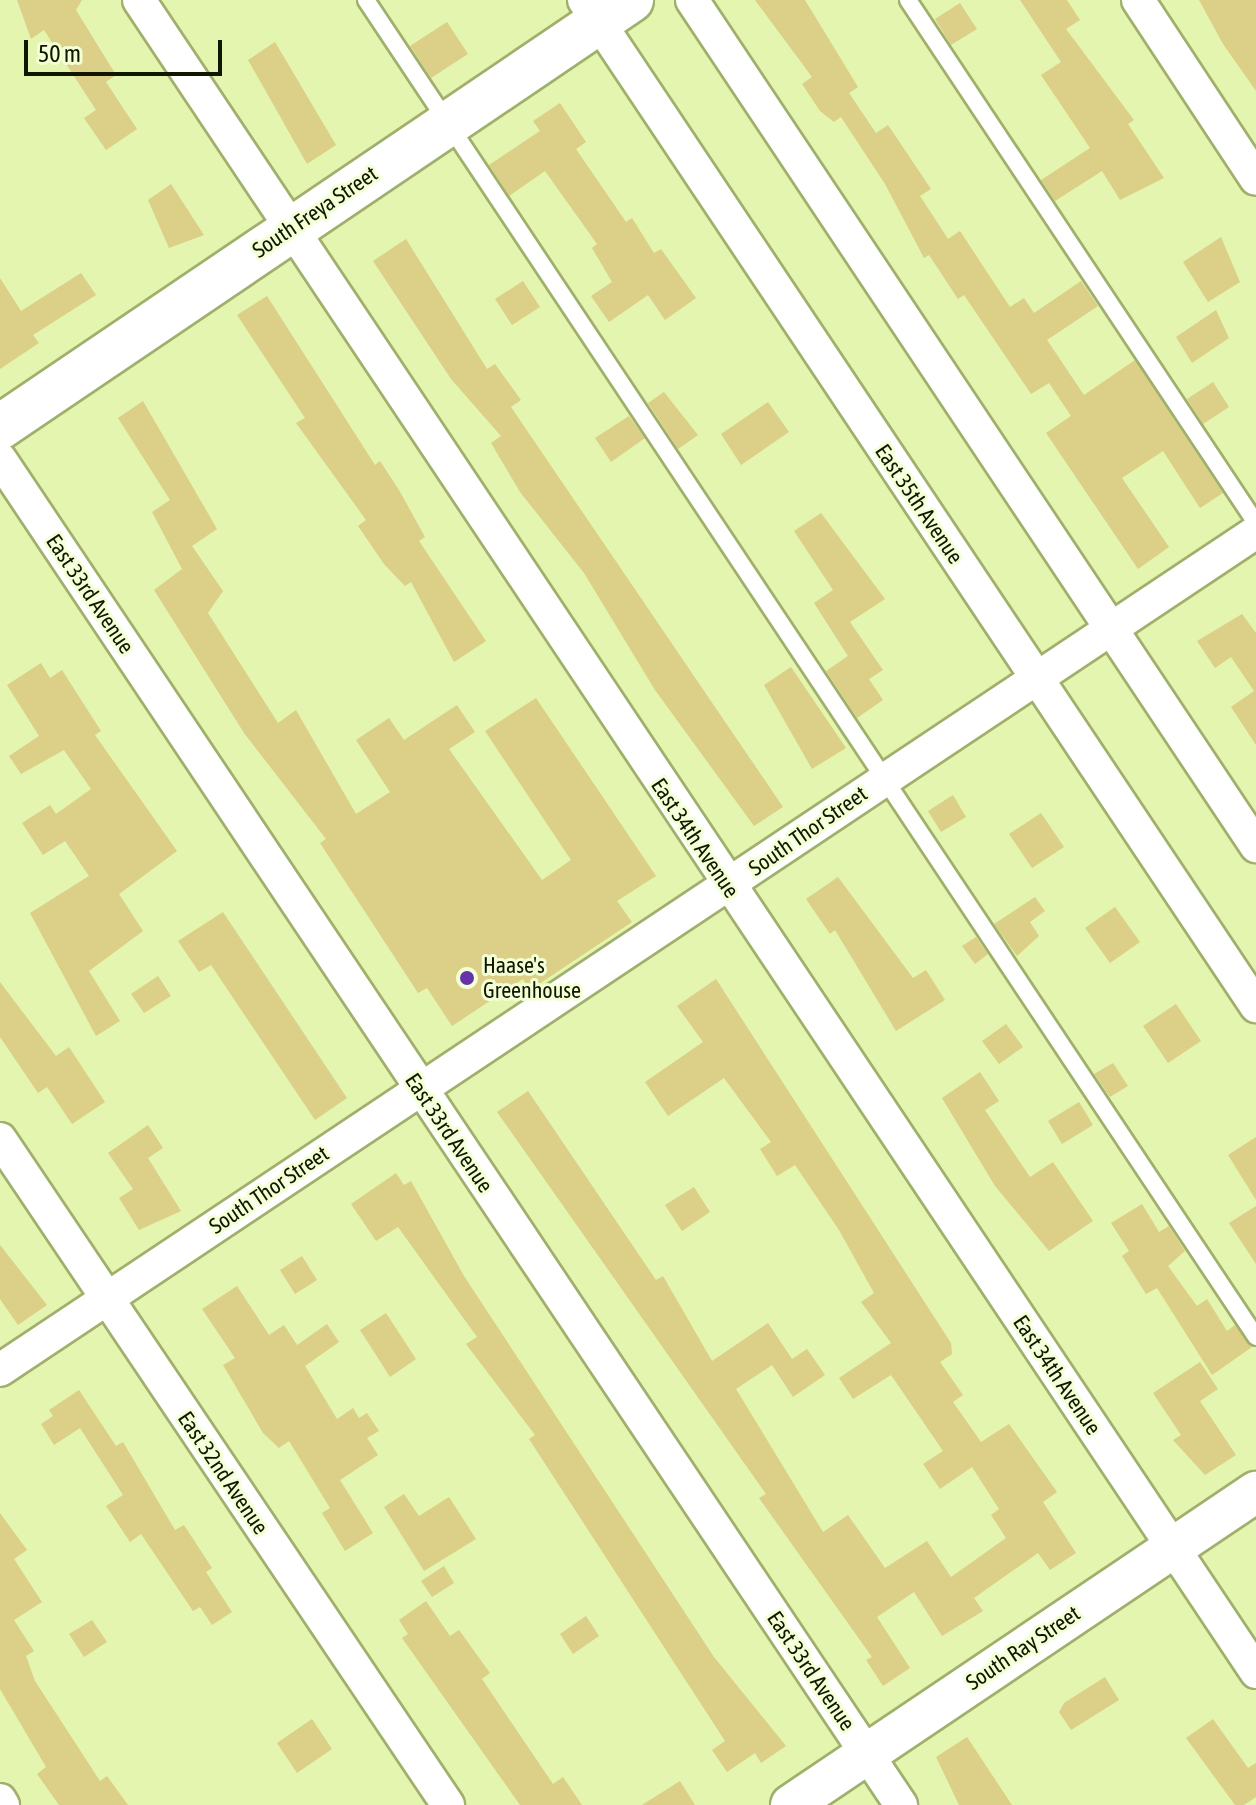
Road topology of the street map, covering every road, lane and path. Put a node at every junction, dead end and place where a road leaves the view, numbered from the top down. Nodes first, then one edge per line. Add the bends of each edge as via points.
1 (139, 0) edge
2 (366, 0) edge
3 (692, 0) edge
4 (908, 0) edge
5 (1138, 0) edge
6 (605, 7) edge
7 (449, 122) junction
8 (1256, 179) edge
9 (291, 227) junction
10 (0, 427) edge
11 (0, 459) edge
12 (1256, 523) edge
13 (1256, 532) edge
14 (1111, 630) junction
15 (1034, 677) junction
16 (885, 776) junction
17 (1256, 846) edge
18 (728, 888) junction
19 (1256, 1006) edge
20 (420, 1090) junction
21 (0, 1139) edge
22 (105, 1299) junction
23 (1256, 1337) edge
24 (0, 1370) edge
25 (1256, 1492) edge
26 (1173, 1548) junction
27 (1256, 1672) edge
28 (867, 1754) junction
29 (448, 1805) edge
30 (791, 1805) edge
31 (901, 1805) edge

1 - 9 street, East 34th Avenue
2 - 7 lane
3 - 14 street
4 - 12 lane
5 - 8 street
6 - 7 main road, South Freya Street
6 - 15 street, East 35th Avenue
7 - 9 main road, South Freya Street
7 - 16 lane
9 - 10 main road, South Freya Street
9 - 18 street, East 34th Avenue
11 - 20 street, East 33rd Avenue
13 - 14 street, South Thor Street
14 - 15 street, South Thor Street
14 - 17 street
15 - 16 street, South Thor Street
15 - 19 street, East 35th Avenue
16 - 18 street, South Thor Street
16 - 23 lane
18 - 20 street, South Thor Street
18 - 26 street, East 34th Avenue
20 - 22 street, South Thor Street
20 - 28 street, East 33rd Avenue
21 - 22 street, East 32nd Avenue
22 - 24 street, South Thor Street
22 - 29 street, East 32nd Avenue
25 - 26 street, South Ray Street
26 - 27 street, East 34th Avenue
26 - 28 street, South Ray Street
28 - 30 street, South Ray Street
28 - 31 street, East 33rd Avenue

